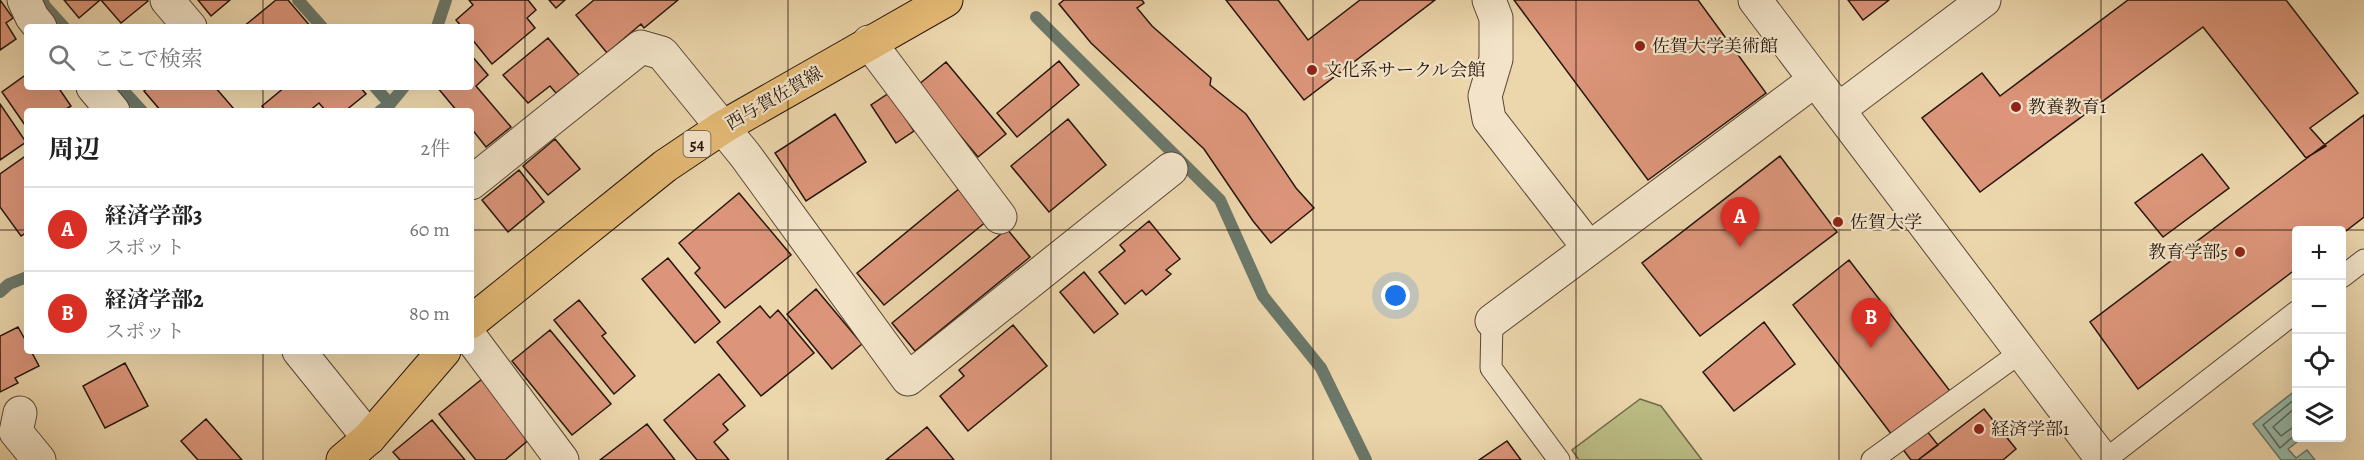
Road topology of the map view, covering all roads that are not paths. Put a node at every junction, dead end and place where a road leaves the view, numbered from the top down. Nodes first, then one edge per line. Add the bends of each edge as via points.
1 (24, 0) edge
2 (167, 0) edge
3 (946, 0) edge
4 (1489, 0) edge
5 (1755, 0) edge
6 (1984, 0) edge
7 (38, 24) edge
8 (187, 24) edge
9 (869, 42) junction
10 (1815, 80) junction
11 (96, 90) edge
12 (110, 108) edge
13 (1838, 110) junction
14 (723, 127) junction
15 (1171, 169) dead end
16 (474, 181) edge
17 (1000, 217) dead end
18 (1589, 248) junction
19 (2364, 260) edge
20 (2346, 275) edge
21 (2292, 315) edge
22 (474, 320) edge
23 (1492, 321) joint
24 (474, 342) edge
25 (2021, 352) junction
26 (301, 354) edge
27 (441, 354) edge
28 (20, 412) dead end
29 (369, 438) junction
30 (39, 460) edge
31 (343, 460) edge
32 (562, 460) edge
33 (1559, 460) edge
34 (1872, 460) edge
35 (2104, 460) edge

1 - 7 street
2 - 8 street
3 - 9 main road, 西与賀佐賀線 / 54
4 - 18 street via 1496,18 1496,59 1485,96 1489,119
5 - 10 street
6 - 13 street
9 - 14 main road, 西与賀佐賀線 / 54
9 - 17 street
10 - 13 street
10 - 18 street
11 - 12 street
13 - 25 street
14 - 15 street via 908,379
14 - 16 street via 662,53 641,48
14 - 22 main road, 西与賀佐賀線 / 54 via 665,166
18 - 23 street
19 - 20 lane
21 - 35 lane
23 - 33 lane via 1491,368
24 - 32 street
25 - 34 lane
25 - 35 street
26 - 29 street
27 - 29 main road
28 - 30 street via 16,432
29 - 31 main road

